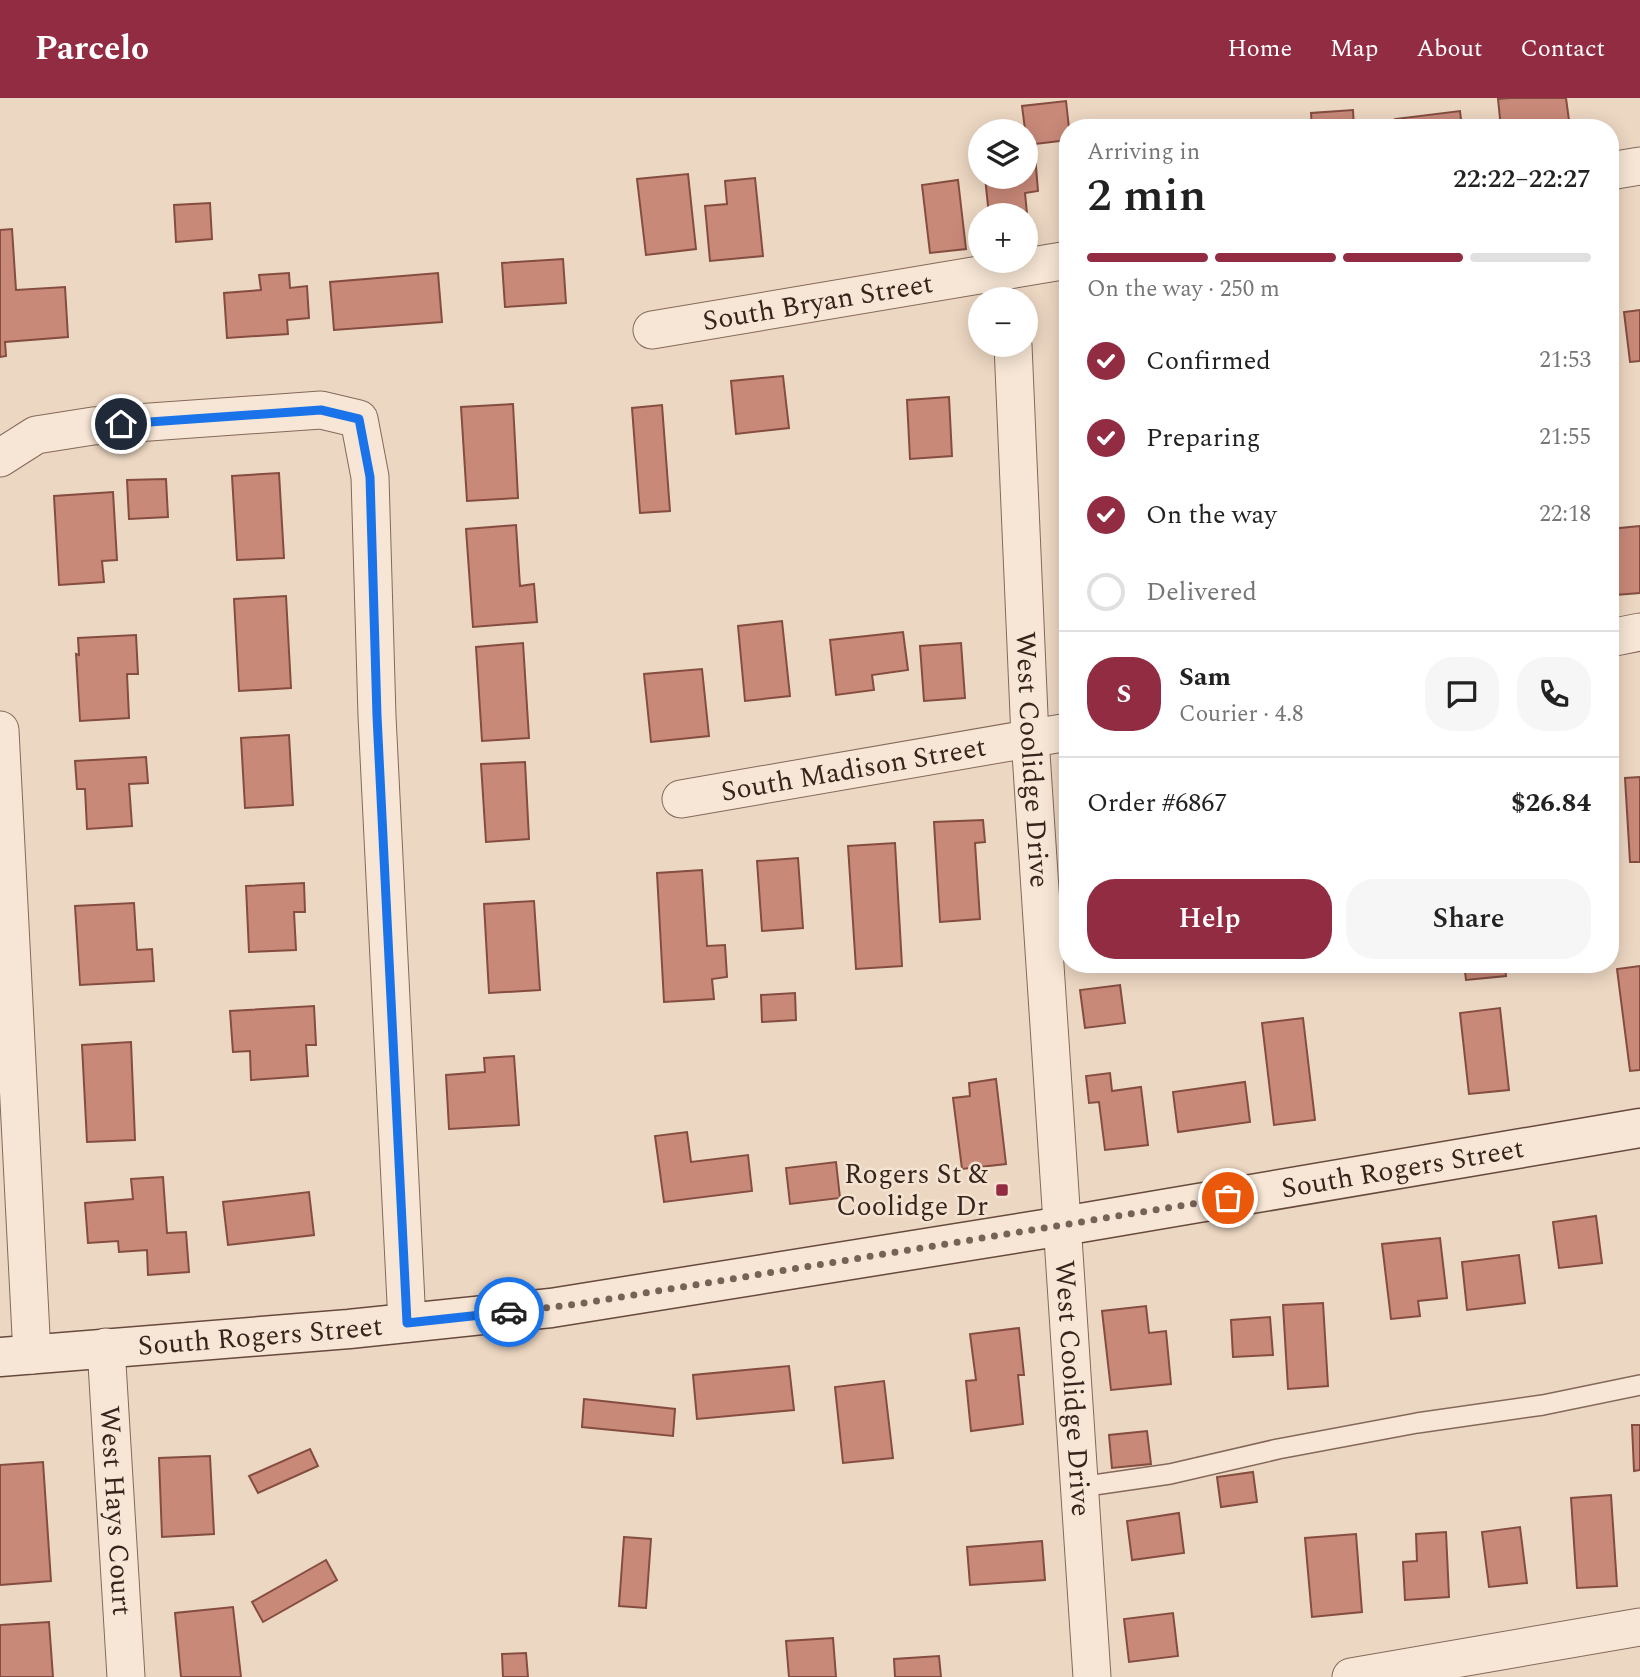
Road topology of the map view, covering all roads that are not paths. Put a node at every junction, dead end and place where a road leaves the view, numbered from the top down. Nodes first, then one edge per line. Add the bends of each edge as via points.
1 (1640, 166) edge
2 (1619, 169) edge
3 (1059, 264) edge
4 (1010, 285) edge
5 (652, 330) dead end
6 (1014, 357) edge
7 (0, 458) edge
8 (1640, 632) edge
9 (1619, 636) edge
10 (0, 730) edge
11 (1059, 733) edge
12 (1030, 738) junction
13 (681, 799) dead end
14 (1640, 1128) edge
15 (1063, 1226) junction
16 (407, 1323) junction
17 (106, 1347) junction
18 (16, 1356) edge
19 (1640, 1385) edge
20 (1080, 1487) junction
21 (1640, 1627) edge
22 (126, 1677) edge
23 (1092, 1677) edge
24 (1351, 1677) edge

1 - 2 street
3 - 4 street, South Bryan Street
4 - 5 street, South Bryan Street
6 - 12 street, West Coolidge Drive
7 - 16 street via 36,435 93,426 321,410 359,419 370,477
8 - 9 street
10 - 18 street
11 - 12 street, South Madison Street
12 - 13 street, South Madison Street
12 - 15 street, West Coolidge Drive
14 - 15 street, South Rogers Street
15 - 16 street, South Rogers Street via 551,1308
15 - 20 street, West Coolidge Drive
16 - 17 street, South Rogers Street
17 - 18 street, South Rogers Street
17 - 22 street, West Hays Court
19 - 20 lane
20 - 23 street, West Coolidge Drive
21 - 24 street

